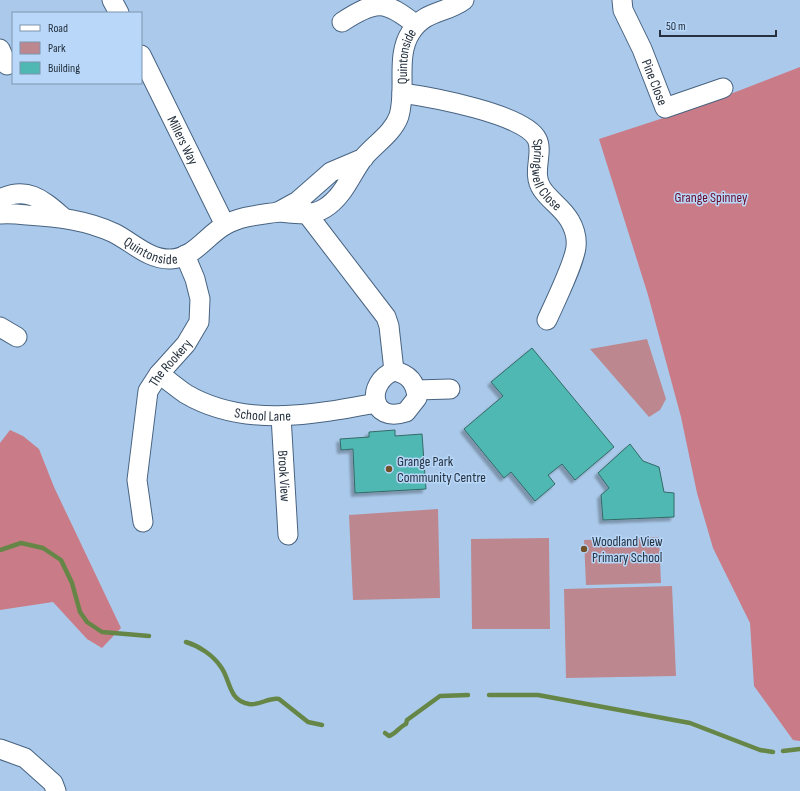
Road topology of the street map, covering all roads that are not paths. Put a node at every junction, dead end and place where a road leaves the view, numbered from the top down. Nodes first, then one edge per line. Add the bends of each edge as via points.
1 (112, 0) edge
2 (464, 0) edge
3 (622, 0) edge
4 (118, 12) edge
5 (342, 22) dead end
6 (416, 25) junction
7 (142, 57) edge
8 (723, 88) dead end
9 (402, 93) junction
10 (0, 199) edge
11 (303, 208) junction
12 (0, 214) edge
13 (64, 218) junction
14 (226, 225) junction
15 (185, 255) junction
16 (547, 320) dead end
17 (0, 327) edge
18 (17, 337) dead end
19 (394, 371) junction
20 (159, 374) junction
21 (450, 389) dead end
22 (416, 390) junction
23 (376, 403) junction
24 (281, 416) junction
25 (143, 522) dead end
26 (288, 535) dead end
27 (0, 749) edge
28 (56, 791) edge

1 - 4 street
2 - 6 street, Quintonside via 448,10 430,14
3 - 8 street, Pine Close via 665,108
5 - 6 street via 371,3 386,1 400,9
6 - 9 street, Quintonside via 404,48
7 - 14 street, Millers Way
9 - 11 street, Quintonside via 399,116 387,135 364,158 341,193 325,208
9 - 16 street, Springwell Close via 476,108 527,127 536,137 539,142 537,175 541,188 566,214 576,236 574,255
10 - 13 street, Quintonside via 8,195 28,194 42,200
11 - 14 street, Quintonside via 246,216
11 - 19 street via 386,317
12 - 13 street, Quintonside
13 - 15 street, Quintonside via 89,223 115,234 142,251 157,256 171,259
14 - 15 street, Quintonside via 210,235 198,248
15 - 20 street, The Rookery via 200,299 199,322 186,344
17 - 18 street
19 - 22 street via 403,373 413,381
19 - 23 street via 385,375 379,384 375,392
20 - 24 street, School Lane via 186,394 211,406 251,415
20 - 25 street, The Rookery via 148,391 137,480
21 - 22 street
22 - 23 street via 417,398 412,406 406,412 397,415 381,411
23 - 24 street, School Lane via 326,412
24 - 26 street, Brook View
27 - 28 street via 25,758 52,783

